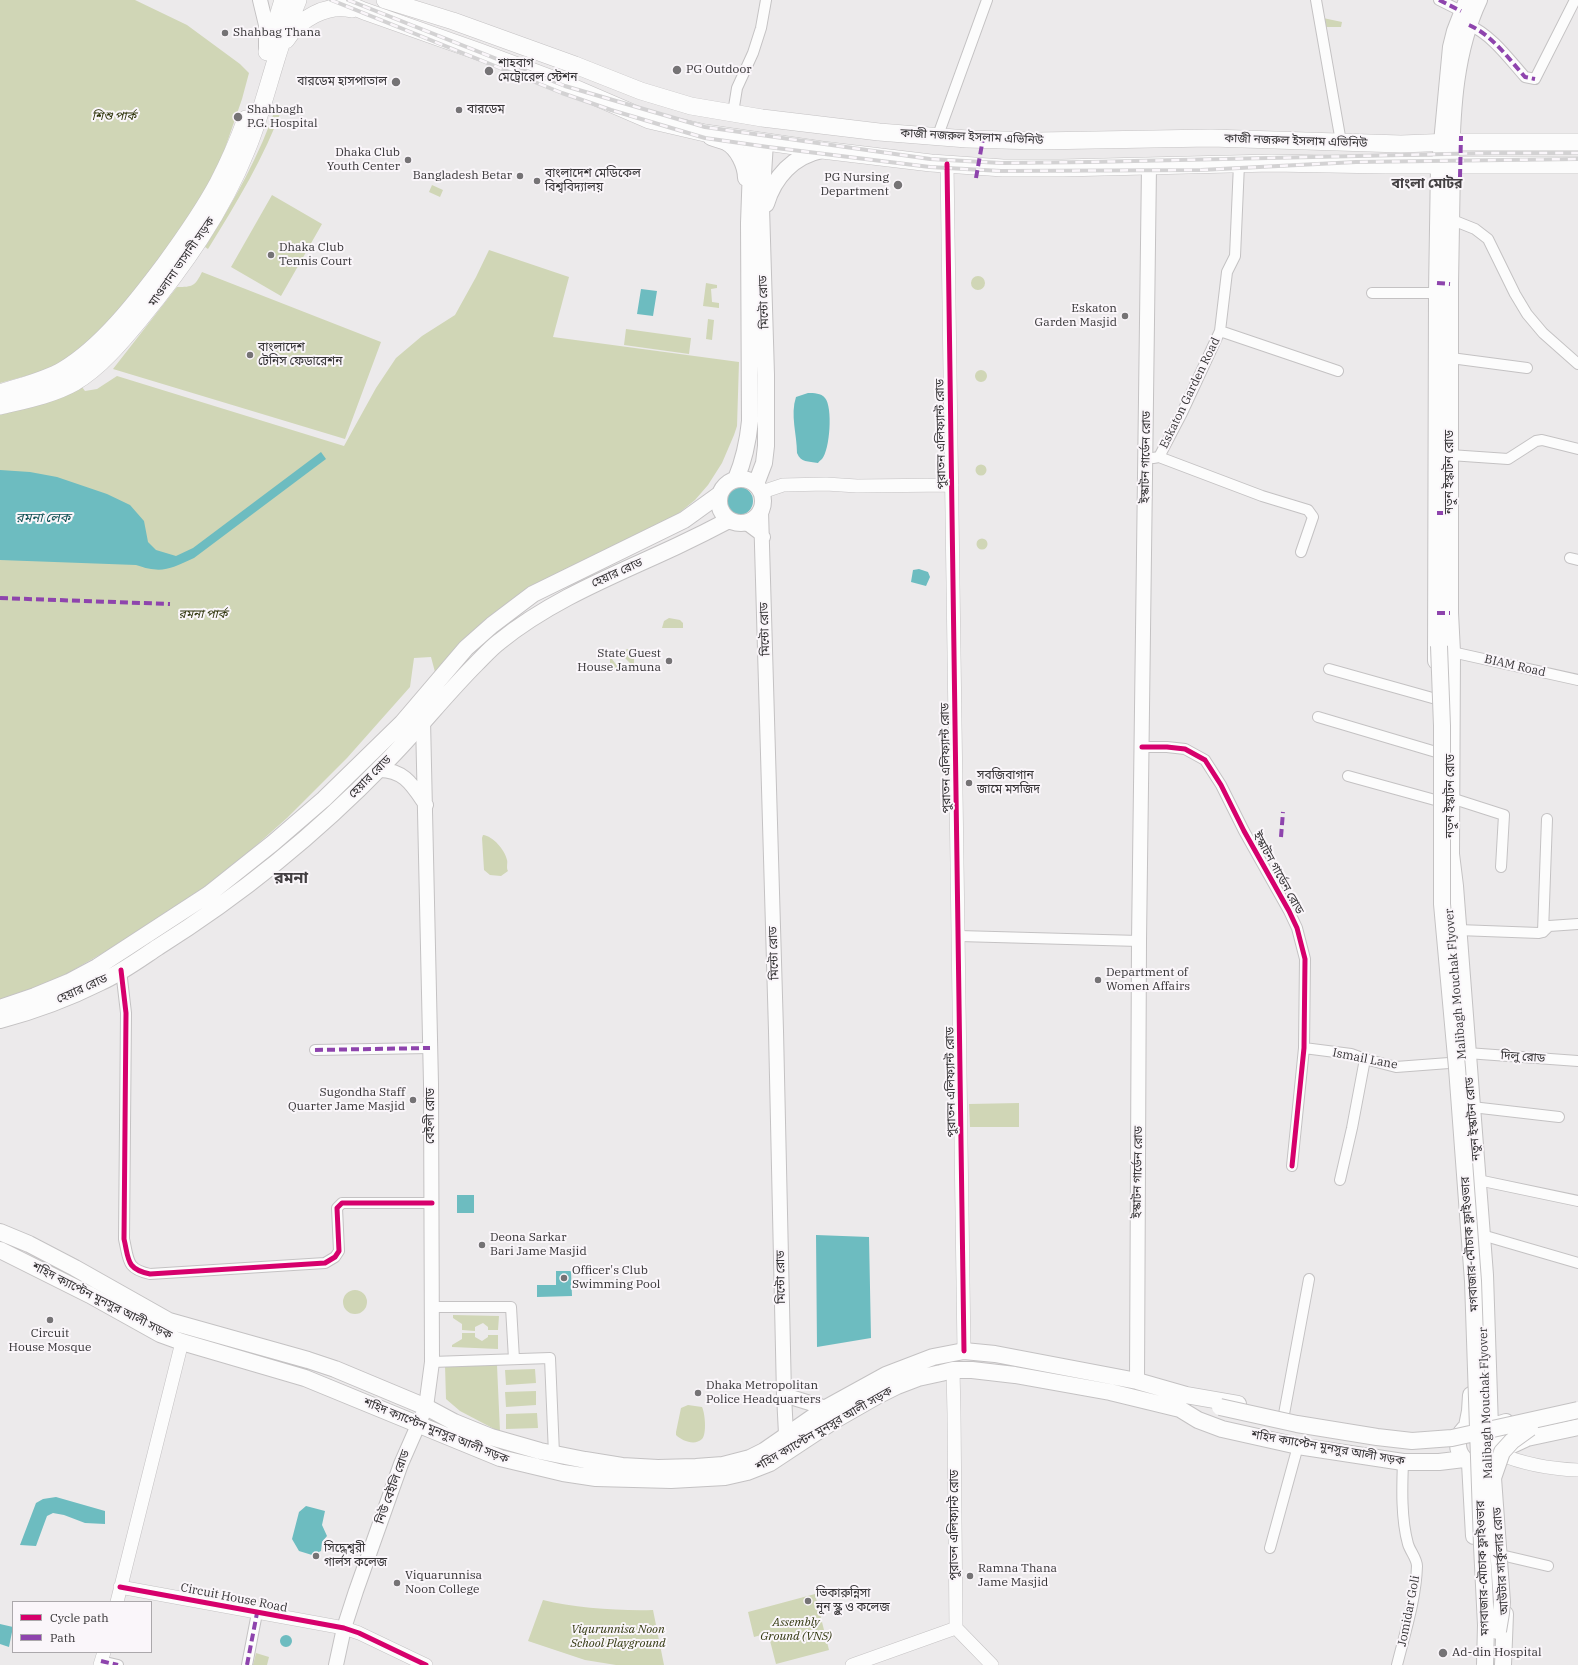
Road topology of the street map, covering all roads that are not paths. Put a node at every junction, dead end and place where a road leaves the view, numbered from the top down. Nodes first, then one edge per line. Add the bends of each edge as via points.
1 (260, 0) edge
2 (283, 0) edge
3 (298, 0) edge
4 (337, 0) edge
5 (385, 0) edge
6 (766, 0) edge
7 (987, 0) edge
8 (1316, 0) edge
9 (1439, 0) edge
10 (1480, 0) edge
11 (1575, 0) edge
12 (1463, 5) edge
13 (364, 12) junction
14 (1469, 25) junction
15 (271, 57) junction
16 (733, 113) junction
17 (762, 118) junction
18 (705, 133) junction
19 (938, 138) junction
20 (758, 141) junction
21 (1341, 142) junction
22 (1446, 142) junction
23 (1578, 142) edge
24 (822, 150) junction
25 (947, 164) junction
26 (1239, 164) junction
27 (1386, 165) junction
28 (1578, 165) edge
29 (1149, 166) junction
30 (1445, 171) junction
31 (1450, 219) junction
32 (755, 223) junction
33 (1437, 233) junction
34 (1372, 293) dead end
35 (1437, 293) junction
36 (1220, 331) junction
37 (1451, 358) junction
38 (1578, 364) edge
39 (1527, 368) dead end
40 (1338, 371) dead end
41 (0, 392) edge
42 (0, 406) edge
43 (1444, 409) junction
44 (1578, 449) edge
45 (1450, 455) junction
46 (1152, 458) junction
47 (764, 463) junction
48 (736, 479) junction
49 (952, 485) junction
50 (779, 486) junction
51 (759, 488) junction
52 (720, 494) junction
53 (761, 511) junction
54 (729, 520) junction
55 (747, 523) junction
56 (762, 537) junction
57 (1301, 552) dead end
58 (1443, 643) junction
59 (1329, 668) dead end
60 (1578, 680) edge
61 (1436, 699) junction
62 (1318, 717) dead end
63 (424, 720) junction
64 (1142, 748) junction
65 (1436, 752) junction
66 (378, 770) junction
67 (1348, 776) dead end
68 (1443, 799) junction
69 (426, 805) junction
70 (1547, 819) dead end
71 (1443, 822) junction
72 (1451, 854) junction
73 (1501, 867) dead end
74 (166, 922) junction
75 (1578, 924) edge
76 (1458, 930) junction
77 (1543, 932) junction
78 (959, 936) junction
79 (174, 937) junction
80 (1139, 941) junction
81 (121, 970) junction
82 (0, 1008) edge
83 (0, 1020) edge
84 (430, 1048) junction
85 (1304, 1048) junction
86 (316, 1050) dead end
87 (1467, 1053) junction
88 (1365, 1059) junction
89 (1578, 1061) edge
90 (1449, 1063) junction
91 (1472, 1107) junction
92 (1558, 1117) dead end
93 (1292, 1166) dead end
94 (1460, 1179) junction
95 (1340, 1180) dead end
96 (1478, 1180) junction
97 (1578, 1201) edge
98 (432, 1203) junction
99 (0, 1232) edge
100 (1482, 1235) junction
101 (0, 1250) edge
102 (1578, 1262) edge
103 (1309, 1279) dead end
104 (432, 1307) junction
105 (182, 1342) junction
106 (964, 1351) junction
107 (514, 1359) junction
108 (432, 1362) junction
109 (952, 1370) junction
110 (1137, 1381) junction
111 (784, 1395) junction
112 (1183, 1402) junction
113 (1578, 1404) edge
114 (426, 1407) junction
115 (826, 1408) junction
116 (1578, 1410) edge
117 (1490, 1411) junction
118 (1219, 1412) junction
119 (1284, 1414) junction
120 (1578, 1418) edge
121 (1506, 1422) junction
122 (418, 1424) junction
123 (1490, 1427) junction
124 (1578, 1427) edge
125 (1530, 1428) junction
126 (1465, 1429) junction
127 (1405, 1435) junction
128 (790, 1441) junction
129 (1298, 1446) junction
130 (554, 1454) junction
131 (1497, 1454) junction
132 (1467, 1461) junction
133 (1403, 1462) junction
134 (1578, 1470) edge
135 (658, 1474) junction
136 (1270, 1548) dead end
137 (1501, 1555) junction
138 (1548, 1566) dead end
139 (120, 1587) junction
140 (117, 1601) edge
141 (257, 1613) junction
142 (344, 1628) junction
143 (956, 1628) junction
144 (1498, 1631) junction
145 (102, 1659) edge
146 (118, 1665) edge
147 (247, 1665) edge
148 (336, 1665) edge
149 (426, 1665) edge
150 (852, 1665) edge
151 (992, 1665) edge
152 (1397, 1665) edge
153 (1479, 1665) edge
154 (1485, 1665) edge
155 (1497, 1665) edge
156 (1503, 1665) edge

1 - 15 main road
2 - 15 highway, মাওলানা ভাসানী সড়ক
3 - 15 highway, মাওলানা ভাসানী সড়ক
4 - 13 highway, কাজী নজরুল ইসলাম এভিনিউ
5 - 16 highway, কাজী নজরুল ইসলাম এভিনিউ via 453,21 641,91 691,106
6 - 16 street via 753,53 737,88
7 - 19 street
8 - 21 street
9 - 12 street
10 - 14 main road
11 - 14 street via 1535,78 1525,78 1498,47 1478,29
12 - 22 main road via 1450,47
13 - 15 highway via 336,7 314,14 298,26
13 - 18 highway, কাজী নজরুল ইসলাম এভিনিউ via 563,83 649,120
14 - 22 main road via 1463,45
15 - 41 highway, মাওলানা ভাসানী সড়ক via 218,183 191,228 131,307 86,354 63,370 38,381
15 - 42 highway, মাওলানা ভাসানী সড়ক via 256,125 227,194 195,248 153,303 121,341 83,376 54,392
16 - 17 highway, কাজী নজরুল ইসলাম এভিনিউ
17 - 19 highway, কাজী নজরুল ইসলাম এভিনিউ
17 - 20 highway
18 - 20 highway, কাজী নজরুল ইসলাম এভিনিউ
18 - 32 main road via 727,143 741,161 746,175 745,217
19 - 21 highway, কাজী নজরুল ইসলাম এভিনিউ via 1038,141 1211,138
20 - 24 highway, কাজী নজরুল ইসলাম এভিনিউ
20 - 32 main road, মিন্টো রোড
21 - 22 highway, কাজী নজরুল ইসলাম এভিনিউ
22 - 23 highway, কাজী নজরুল ইসলাম এভিনিউ
22 - 30 main road
24 - 25 highway, কাজী নজরুল ইসলাম এভিনিউ
24 - 32 main road via 807,154 794,162 777,178
25 - 29 highway, কাজী নজরুল ইসলাম এভিনিউ via 1010,168
25 - 49 street, পুরাতন এলিফ্যান্ট রোড
26 - 27 highway, কাজী নজরুল ইসলাম এভিনিউ
26 - 29 highway, কাজী নজরুল ইসলাম এভিনিউ
26 - 36 street, Eskaton Garden Road via 1235,256 1227,272
27 - 30 highway, কাজী নজরুল ইসলাম এভিনিউ
27 - 33 main road via 1398,169 1423,169 1433,178
28 - 30 highway, কাজী নজরুল ইসলাম এভিনিউ
29 - 46 main road, ইস্কাটন গার্ডেন রোড
30 - 31 main road, নতুন ইস্কাটন রোড
30 - 33 main road, নতুন ইস্কাটন রোড
31 - 37 main road, নতুন ইস্কাটন রোড
31 - 38 street via 1475,229 1488,239 1527,314 1543,333
32 - 47 main road, মিন্টো রোড via 766,375
32 - 48 main road, মিন্টো রোড via 750,421 742,466
33 - 35 main road, নতুন ইস্কাটন রোড
34 - 35 street
35 - 43 main road, নতুন ইস্কাটন রোড
36 - 40 street
36 - 46 street, Eskaton Garden Road via 1182,413
37 - 39 street
37 - 43 main road, নতুন ইস্কাটন রোড
43 - 45 main road, নতুন ইস্কাটন রোড
43 - 58 main road, নতুন ইস্কাটন রোড
44 - 45 street via 1542,440 1536,441 1508,459
45 - 58 main road, নতুন ইস্কাটন রোড via 1450,613
46 - 57 street, Eskaton Garden Road via 1308,510 1313,517
46 - 64 main road, ইস্কাটন গার্ডেন রোড
47 - 50 street via 769,478
47 - 51 main road, মিন্টো রোড
48 - 51 main road via 743,479
48 - 52 main road via 726,485
49 - 50 street
49 - 78 street, পুরাতন এলিফ্যান্ট রোড
50 - 51 street
51 - 53 main road via 764,502
52 - 54 main road via 720,509
52 - 74 main road via 684,520 533,594 517,605 466,648 402,723 324,799 209,894
53 - 55 main road
53 - 56 main road, মিন্টো রোড
54 - 55 main road
54 - 63 main road, হেয়ার রোড via 592,584 523,623 462,678
55 - 56 main road
56 - 111 main road, মিন্টো রোড
58 - 60 street, BIAM Road
58 - 61 main road, নতুন ইস্কাটন রোড
58 - 68 main road, নতুন ইস্কাটন রোড
58 - 154 main road, মগবাজার-মৌচাক ফ্লাইওভার, bridge via 1442,904 1473,1281 1486,1625
59 - 61 street
61 - 65 main road, নতুন ইস্কাটন রোড
62 - 65 street
63 - 66 main road, হেয়ার রোড
63 - 69 main road, বেইলী রোড
64 - 80 main road, ইস্কাটন গার্ডেন রোড
64 - 85 street, ইস্কাটন গার্ডেন রোড via 1179,748 1197,754 1205,760 1221,784 1297,928 1305,959
65 - 68 main road, নতুন ইস্কাটন রোড
66 - 69 main road via 391,770 404,777
66 - 79 main road, হেয়ার রোড via 270,868
67 - 68 street
68 - 71 main road, নতুন ইস্কাটন রোড
68 - 73 street via 1504,815
69 - 84 main road, বেইলী রোড
70 - 77 street
71 - 72 main road, নতুন ইস্কাটন রোড
71 - 90 main road, নতুন ইস্কাটন রোড via 1438,931
72 - 76 main road, নতুন ইস্কাটন রোড
72 - 144 main road, Malibagh Mouchak Flyover, bridge via 1450,929 1481,1277 1486,1437
74 - 79 main road
74 - 82 main road via 69,982
75 - 77 street via 1549,926
76 - 77 street
76 - 87 main road, নতুন ইস্কাটন রোড
78 - 80 street
78 - 106 street, পুরাতন এলিফ্যান্ট রোড
79 - 81 main road, হেয়ার রোড
80 - 110 main road, ইস্কাটন গার্ডেন রোড
81 - 83 main road, হেয়ার রোড via 102,982 60,1000
81 - 98 street via 126,1014 124,1239 130,1264 138,1272 150,1274 324,1263 335,1258 339,1250 337,1208 342,1203
84 - 86 street
84 - 98 main road, বেইলী রোড
85 - 88 street, Ismail Lane via 1351,1054
85 - 93 street, ইস্কাটন গার্ডেন রোড
87 - 89 street, দিলু রোড
87 - 91 main road, নতুন ইস্কাটন রোড
88 - 90 street, Ismail Lane via 1396,1067
88 - 95 street
90 - 94 main road, নতুন ইস্কাটন রোড
91 - 92 street
91 - 96 main road, নতুন ইস্কাটন রোড
94 - 96 main road
94 - 126 main road, নতুন ইস্কাটন রোড via 1469,1321 1471,1404
96 - 97 street
96 - 100 main road, নতুন ইস্কাটন রোড
98 - 104 main road, বেইলী রোড
99 - 114 main road, শহিদ ক্যাপ্টেন মুনসুর আলী সড়ক via 75,1268 170,1321 308,1360
100 - 102 street
100 - 117 main road, নতুন ইস্কাটন রোড
101 - 105 main road, শহিদ ক্যাপ্টেন মুনসুর আলী সড়ক via 160,1334
103 - 119 street
104 - 107 street via 512,1307
104 - 108 main road, বেইলী রোড
105 - 122 main road, শহিদ ক্যাপ্টেন মুনসুর আলী সড়ক via 305,1378
105 - 139 street
106 - 110 main road, শহিদ ক্যাপ্টেন মুনসুর আলী সড়ক via 995,1354
106 - 115 main road, শহিদ ক্যাপ্টেন মুনসুর আলী সড়ক via 933,1357 891,1372
107 - 108 street
107 - 130 street via 550,1358
108 - 114 main road, বেইলী রোড
109 - 112 main road, শহিদ ক্যাপ্টেন মুনসুর আলী সড়ক via 1016,1375
109 - 128 main road, শহিদ ক্যাপ্টেন মুনসুর আলী সড়ক via 918,1378
109 - 143 street, পুরাতন এলিফ্যান্ট রোড
110 - 112 main road, শহিদ ক্যাপ্টেন মুনসুর আলী সড়ক
111 - 115 main road
111 - 128 main road, মিন্টো রোড
112 - 118 main road
112 - 119 main road, শহিদ ক্যাপ্টেন মুনসুর আলী সড়ক via 1231,1402
112 - 129 main road, শহিদ ক্যাপ্টেন মুনসুর আলী সড়ক via 1198,1420 1222,1429
113 - 121 main road
114 - 122 main road, বেইলী রোড
114 - 130 main road, শহিদ ক্যাপ্টেন মুনসুর আলী সড়ক via 491,1438
115 - 128 main road, শহিদ ক্যাপ্টেন মুনসুর আলী সড়ক
116 - 118 main road, bridge via 1452,1438 1412,1441
117 - 121 main road via 1492,1416
117 - 123 main road, নতুন ইস্কাটন রোড
118 - 125 main road, bridge via 1294,1433 1410,1450 1452,1449
119 - 127 main road, শহিদ ক্যাপ্টেন মুনসুর আলী সড়ক
120 - 125 main road
121 - 123 main road
122 - 135 main road, শহিদ ক্যাপ্টেন মুনসুর আলী সড়ক via 500,1458 531,1466 596,1478
122 - 142 main road, নিউ বেইলি রোড via 401,1464
123 - 126 main road via 1479,1423
123 - 131 main road via 1498,1435
124 - 131 main road via 1527,1438
125 - 144 main road, bridge via 1502,1452 1493,1478 1502,1602
126 - 127 main road, শহিদ ক্যাপ্টেন মুনসুর আলী সড়ক via 1442,1435
126 - 132 main road via 1458,1442 1460,1454
127 - 133 main road
128 - 135 main road, শহিদ ক্যাপ্টেন মুনসুর আলী সড়ক via 736,1462
129 - 133 main road, শহিদ ক্যাপ্টেন মুনসুর আলী সড়ক
129 - 136 street
130 - 135 main road, শহিদ ক্যাপ্টেন মুনসুর আলী সড়ক
131 - 132 main road via 1484,1464
131 - 134 street via 1559,1469
131 - 137 main road, আউটার সার্কুলার রোড
132 - 133 main road, শহিদ ক্যাপ্টেন মুনসুর আলী সড়ক
132 - 153 main road via 1480,1626
133 - 152 street, Jomidar Goli via 1402,1487 1408,1544 1417,1564 1414,1590
137 - 138 street
137 - 156 main road, আউটার সার্কুলার রোড via 1506,1611
139 - 140 street
139 - 141 street, Circuit House Road
141 - 142 street, Circuit House Road
141 - 147 street
142 - 148 main road, নিউ বেইলি রোড
142 - 149 street, Circuit House Road
143 - 150 street
143 - 151 street
144 - 155 main road, Malibagh Mouchak Flyover
145 - 146 street

